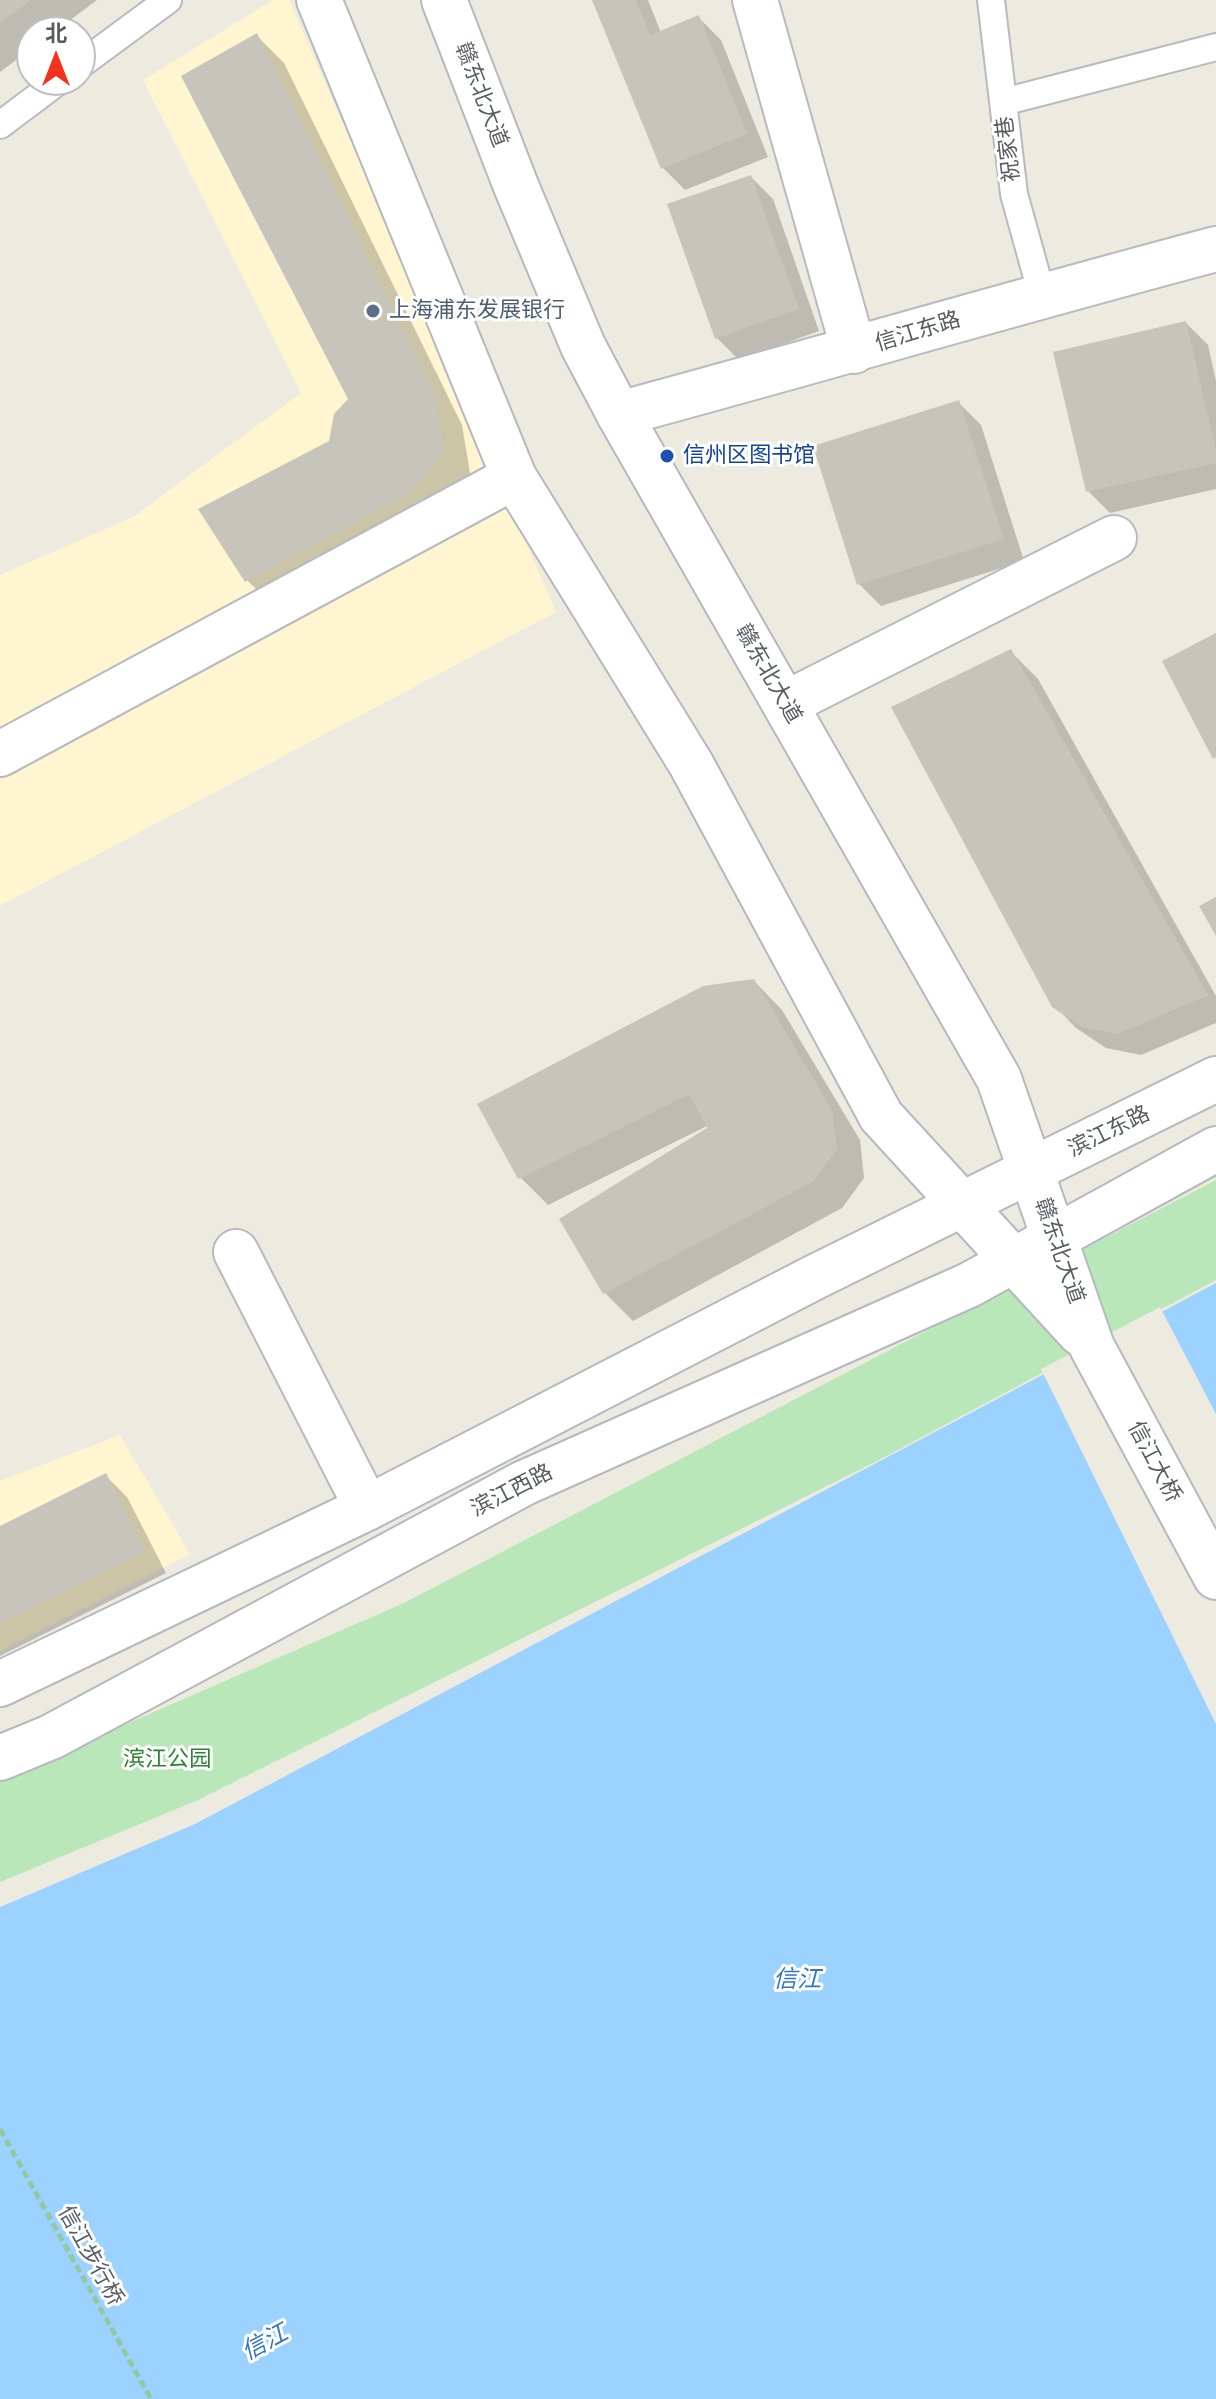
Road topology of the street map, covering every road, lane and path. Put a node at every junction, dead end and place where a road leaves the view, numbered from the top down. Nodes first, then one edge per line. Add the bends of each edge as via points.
1 (168, 0) edge
2 (319, 0) edge
3 (444, 0) edge
4 (755, 0) edge
5 (991, 0) edge
6 (1216, 47) edge
7 (96, 53) edge
8 (39, 96) edge
9 (1003, 102) junction
10 (0, 125) edge
11 (1216, 249) edge
12 (1042, 295) junction
13 (854, 351) junction
14 (619, 414) junction
15 (514, 477) junction
16 (1114, 538) dead end
17 (785, 704) junction
18 (0, 754) edge
19 (1216, 1079) edge
20 (1216, 1149) edge
21 (1016, 1178) junction
22 (961, 1205) junction
23 (1035, 1250) junction
24 (236, 1252) dead end
25 (1092, 1347) joint
26 (367, 1508) junction
27 (1216, 1577) edge
28 (0, 1684) edge
29 (0, 1758) edge
30 (0, 2129) edge
31 (151, 2399) edge

1 - 7 lane
2 - 15 main road
3 - 14 main road, 赣东北大道 via 577,331
4 - 13 main road
5 - 9 lane, 祝家巷
6 - 9 lane
8 - 10 lane
9 - 12 lane, 祝家巷 via 1014,194
11 - 12 main road, 信江东路
12 - 13 main road, 信江东路
13 - 14 main road, 信江东路
14 - 17 main road, 赣东北大道
15 - 18 main road
15 - 22 main road via 691,764 881,1116
16 - 17 main road
17 - 21 main road, 赣东北大道 via 999,1079
19 - 21 main road, 滨江东路
20 - 23 main road
21 - 22 main road
21 - 23 main road, 赣东北大道
22 - 23 main road
22 - 26 main road
23 - 25 main road, 赣东北大道
23 - 29 main road, 滨江西路 via 969,1285 524,1483 51,1737
24 - 26 main road
25 - 27 main road, 信江大桥
26 - 28 main road
30 - 31 path, 信江步行桥

